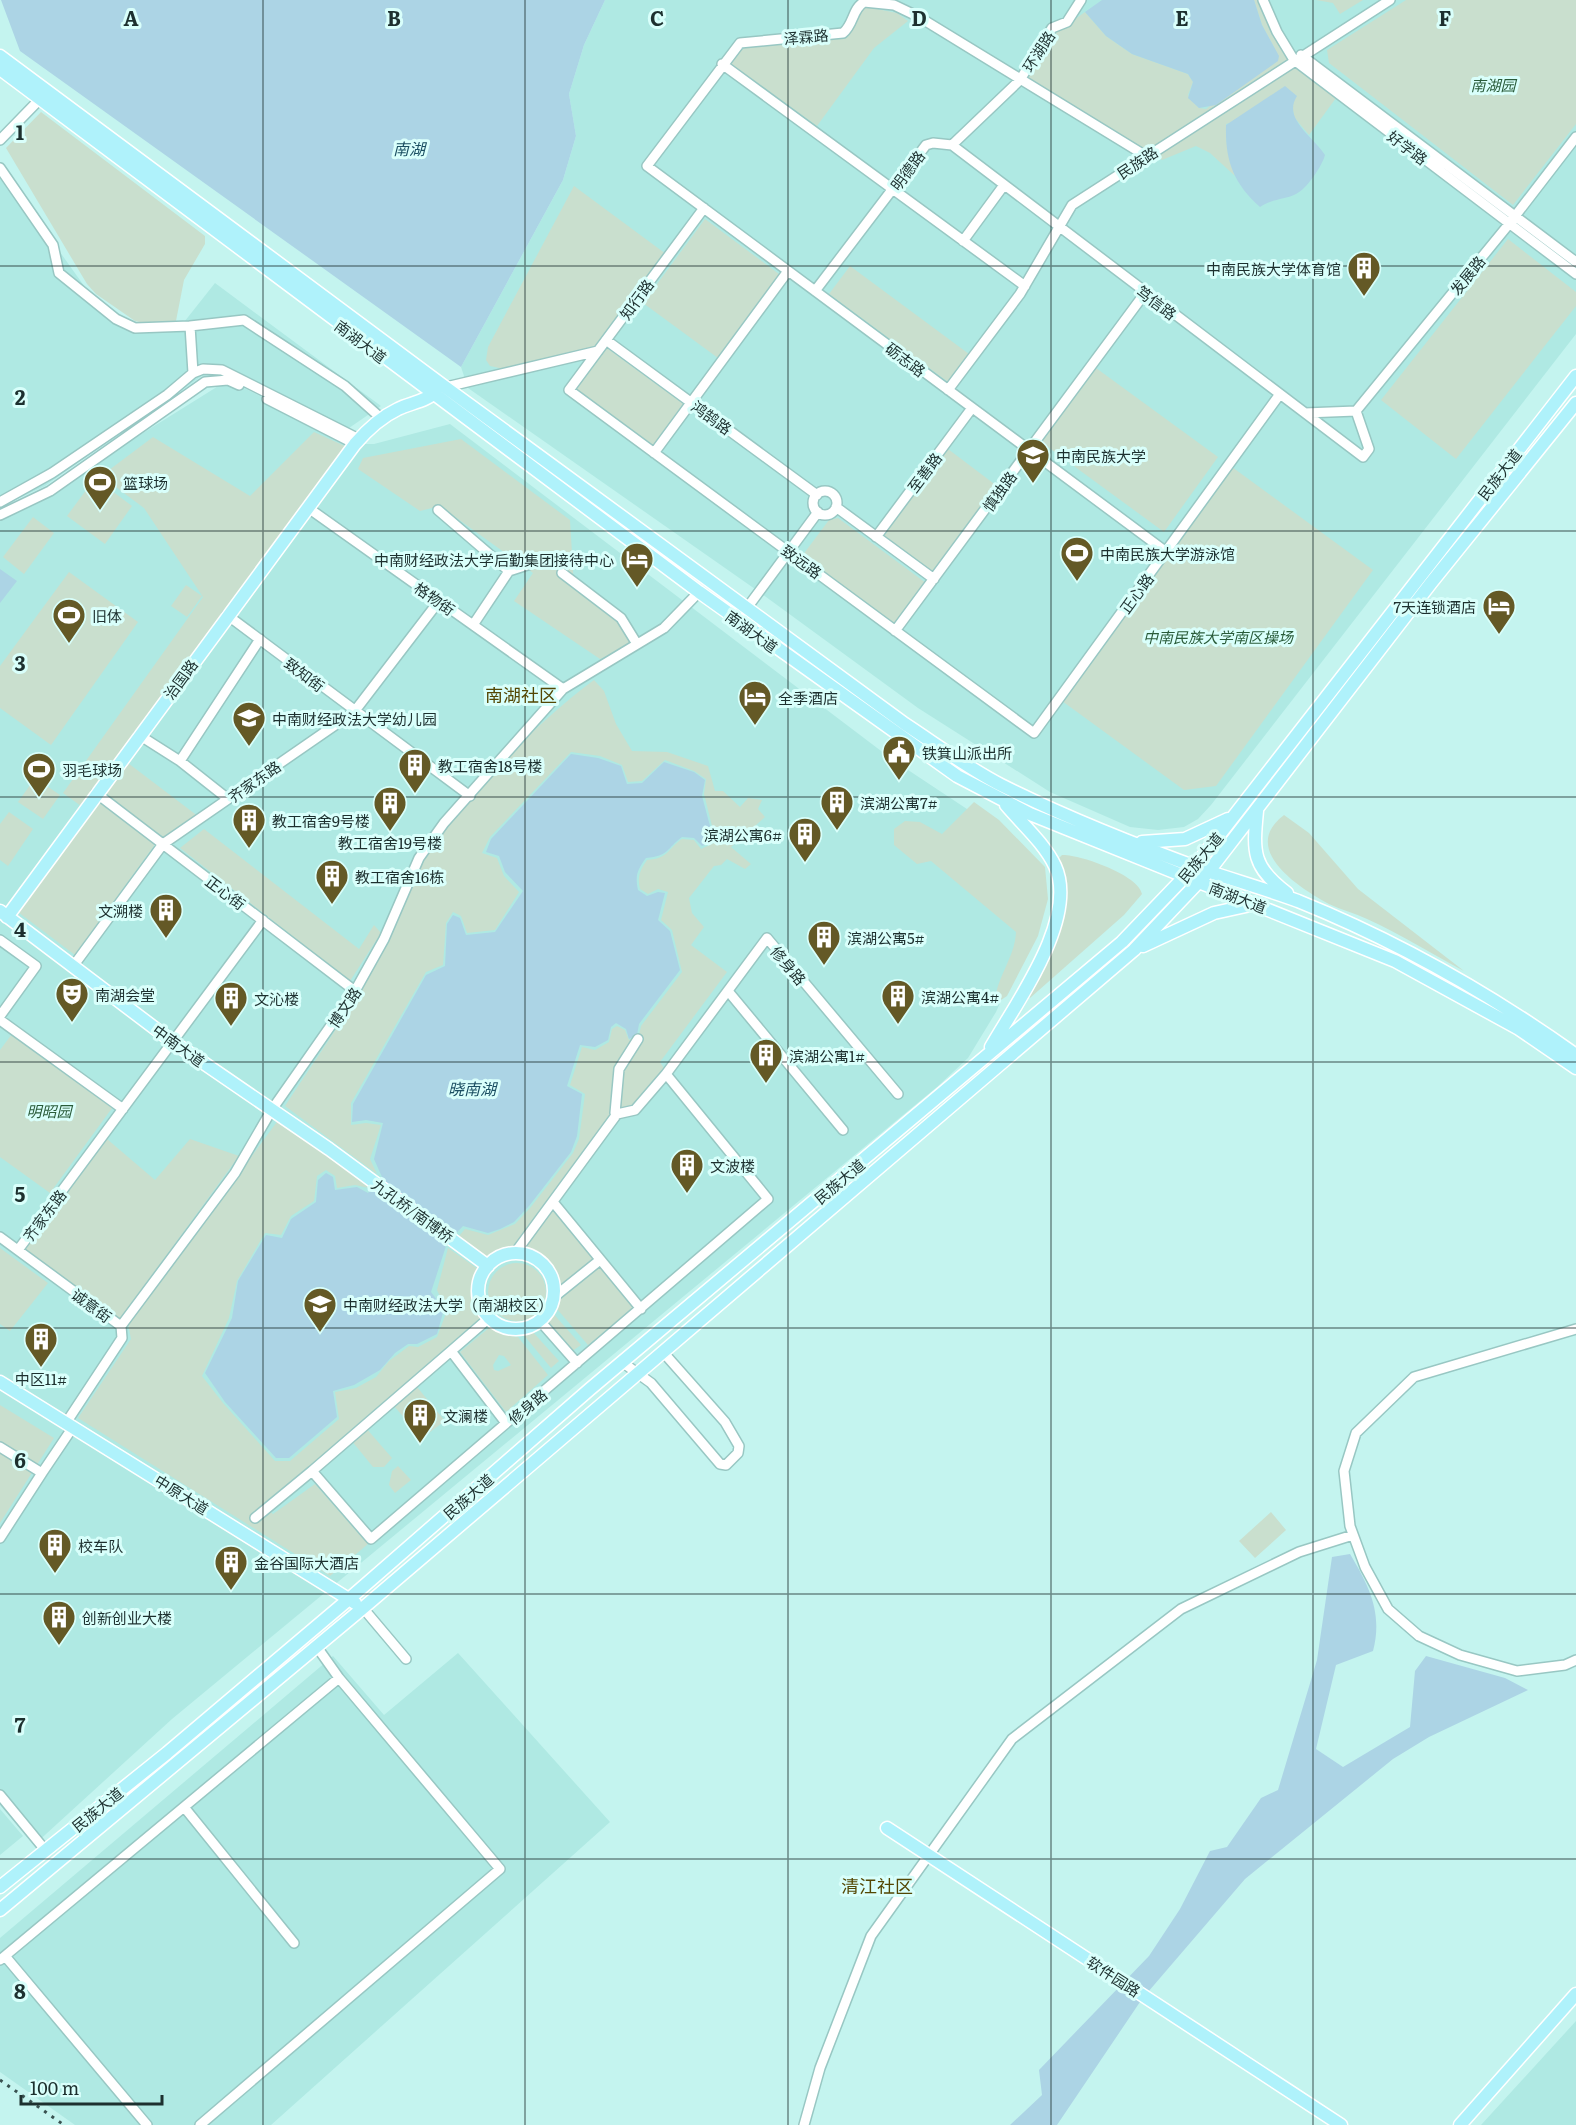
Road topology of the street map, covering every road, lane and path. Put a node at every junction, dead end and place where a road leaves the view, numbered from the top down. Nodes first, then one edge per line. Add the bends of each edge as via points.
1 (1081, 0) edge
2 (1263, 0) edge
3 (1390, 0) edge
4 (0, 56) edge
5 (1297, 57) junction
6 (722, 64) junction
7 (0, 69) edge
8 (1020, 80) junction
9 (40, 99) junction
10 (1576, 137) edge
11 (0, 140) edge
12 (952, 146) junction
13 (1146, 156) junction
14 (647, 166) joint
15 (0, 168) edge
16 (1004, 185) junction
17 (892, 189) junction
18 (704, 208) junction
19 (1512, 220) junction
20 (1058, 226) junction
21 (963, 241) junction
22 (1576, 262) edge
23 (788, 271) junction
24 (1576, 274) edge
25 (1025, 286) junction
26 (815, 291) junction
27 (1145, 293) junction
28 (190, 326) junction
29 (606, 340) junction
30 (598, 351) junction
31 (194, 373) junction
32 (1576, 376) edge
33 (440, 389) junction
34 (569, 390) joint
35 (948, 390) junction
36 (1280, 394) junction
37 (692, 402) junction
38 (1576, 403) edge
39 (972, 408) junction
40 (1356, 411) junction
41 (1305, 412) junction
42 (382, 419) junction
43 (357, 441) junction
44 (1029, 450) junction
45 (654, 453) junction
46 (817, 495) junction
47 (0, 502) edge
48 (307, 507) junction
49 (836, 507) junction
50 (438, 510) dead end
51 (818, 512) junction
52 (0, 514) edge
53 (876, 537) junction
54 (1166, 551) junction
55 (789, 552) junction
56 (546, 559) dead end
57 (509, 571) junction
58 (562, 573) dead end
59 (934, 579) junction
60 (699, 592) junction
61 (439, 602) junction
62 (747, 608) junction
63 (227, 615) junction
64 (473, 626) junction
65 (896, 631) junction
66 (260, 639) junction
67 (637, 644) junction
68 (563, 689) junction
69 (354, 712) junction
70 (1034, 733) joint
71 (139, 735) junction
72 (180, 761) junction
73 (96, 793) junction
74 (470, 796) junction
75 (228, 799) junction
76 (1003, 802) junction
77 (1257, 811) junction
78 (1234, 816) junction
79 (1135, 842) junction
80 (163, 844) junction
81 (1195, 866) junction
82 (1209, 871) junction
83 (1185, 877) junction
84 (1199, 882) junction
85 (1297, 901) junction
86 (1257, 904) junction
87 (4, 914) edge
88 (263, 920) junction
89 (0, 940) edge
90 (1134, 950) junction
91 (74, 965) junction
92 (356, 991) junction
93 (728, 991) junction
94 (0, 1018) edge
95 (638, 1039) dead end
96 (173, 1042) junction
97 (986, 1055) junction
98 (1576, 1055) edge
99 (1576, 1068) edge
100 (666, 1074) junction
101 (898, 1094) dead end
102 (123, 1110) junction
103 (271, 1112) junction
104 (615, 1113) dead end
105 (843, 1130) dead end
106 (363, 1174) joint
107 (554, 1202) junction
108 (0, 1237) edge
109 (18, 1250) junction
110 (515, 1253) junction
111 (600, 1260) junction
112 (488, 1266) junction
113 (554, 1297) junction
114 (641, 1309) junction
115 (489, 1318) junction
116 (540, 1321) junction
117 (121, 1326) junction
118 (1576, 1329) edge
119 (451, 1351) junction
120 (663, 1352) junction
121 (622, 1362) junction
122 (577, 1363) junction
123 (636, 1375) junction
124 (0, 1383) edge
125 (506, 1423) junction
126 (69, 1425) junction
127 (0, 1447) edge
128 (312, 1471) junction
129 (42, 1473) junction
130 (255, 1518) dead end
131 (1353, 1535) junction
132 (0, 1538) edge
133 (349, 1599) junction
134 (363, 1608) junction
135 (317, 1647) junction
136 (406, 1659) dead end
137 (1576, 1660) edge
138 (339, 1678) junction
139 (0, 1795) edge
140 (184, 1807) junction
141 (887, 1828) dead end
142 (46, 1851) junction
143 (928, 1856) junction
144 (0, 1887) edge
145 (0, 1910) edge
146 (294, 1943) dead end
147 (2, 1958) edge
148 (1574, 2001) edge
149 (147, 2125) edge
150 (200, 2125) edge
151 (804, 2125) edge
152 (1341, 2125) edge
153 (1460, 2125) edge

1 - 8 street, 环湖路 via 1067,22 1052,28
2 - 5 street, 好学路 via 1277,32
3 - 5 street, 民族路
4 - 33 main road, 南湖大道
5 - 13 street, 民族路
5 - 19 street, 好学路
6 - 8 street, 泽霖路 via 742,42 843,33 861,3 885,3 919,17
6 - 14 street, 泽霖路
6 - 17 street
7 - 9 main road, 南湖大道
8 - 12 street
8 - 13 street, 泽霖路
9 - 11 street
9 - 33 main road, 南湖大道
10 - 19 street, 发展路
12 - 16 street, 笃信路
12 - 17 street, 明德路 via 926,145
13 - 20 street, 民族路 via 1072,205
14 - 18 street, 砺志路
15 - 28 street via 53,246 59,273 116,319 135,328
16 - 20 street, 笃信路
16 - 21 street
17 - 21 street
17 - 26 street, 明德路
18 - 23 street, 砺志路
18 - 29 street, 知行路
19 - 22 street, 好学路
19 - 24 street, 好学路
19 - 40 street, 发展路
20 - 25 street, 民族路
20 - 27 street, 笃信路
21 - 25 street
23 - 26 street, 砺志路
23 - 37 street
25 - 35 street, 民族路
26 - 35 street, 砺志路
27 - 36 street, 笃信路
27 - 44 street, 慎独路
28 - 31 street
28 - 42 street via 244,320 345,386
29 - 30 street, 知行路
29 - 37 street, 鸿鹄路
30 - 33 street
30 - 34 street, 知行路
31 - 43 street via 203,369 222,370
31 - 47 street via 52,472
32 - 78 main road, 民族大道
33 - 42 main road, 治国路
33 - 60 main road, 南湖大道
33 - 62 main road, 南湖大道
34 - 45 street, 致远路
35 - 39 street, 砺志路
36 - 41 street, 笃信路
36 - 54 street, 正心路
37 - 45 street
37 - 46 street, 鸿鹄路
38 - 77 main road, 民族大道 via 1431,583
39 - 44 street, 砺志路
39 - 53 street, 至善路
40 - 41 street
40 - 41 street, 笃信路 via 1369,449 1363,457
42 - 43 main road, 治国路
43 - 48 main road, 治国路
43 - 52 street via 228,380 205,382 50,491
44 - 54 street, 砺志路
44 - 59 street, 慎独路
45 - 55 street, 致远路
46 - 49 street via 824,491 832,493
46 - 51 street via 814,506
48 - 61 street, 格物街
48 - 63 main road, 治国路
49 - 51 street via 826,514
49 - 53 street
50 - 57 street
51 - 55 street
53 - 59 street
54 - 70 street, 正心路
55 - 62 street
55 - 65 street, 致远路
56 - 57 street
57 - 64 street
58 - 67 street via 621,618
59 - 65 street, 慎独路
60 - 67 street, 博文路 via 664,628
60 - 76 main road, 南湖大道 via 923,754
61 - 64 street, 格物街
61 - 69 street, 齐家东路
62 - 79 main road, 南湖大道 via 905,724 983,775
63 - 66 street, 致知街
63 - 71 main road, 治国路
64 - 68 street, 格物街
65 - 70 street, 致远路
66 - 69 street, 致知街
66 - 72 street
67 - 68 street, 博文路
68 - 74 street, 博文路
69 - 74 street, 致知街
69 - 75 street, 齐家东路
71 - 72 street
71 - 73 main road, 治国路
72 - 75 street
73 - 80 street, 正心街
73 - 87 main road, 治国路
74 - 92 street, 博文路 via 419,858 384,939
75 - 80 street, 齐家东路
76 - 83 main road, 南湖大道
76 - 97 main road via 1050,857 1059,878 1060,902 1042,956
77 - 82 main road, 民族大道
77 - 85 main road via 1254,847 1259,866 1267,878
78 - 79 main road via 1185,839
78 - 81 main road, 民族大道
79 - 81 main road, 南湖大道
80 - 88 street, 正心街
80 - 91 street, 齐家东路
81 - 82 main road, 南湖大道
81 - 83 main road, 民族大道
82 - 84 main road, 民族大道
82 - 85 main road, 南湖大道
83 - 84 main road, 南湖大道
83 - 97 main road, 民族大道 via 1122,942
84 - 86 main road, 南湖大道
84 - 90 main road, 民族大道
85 - 98 main road, 南湖大道 via 1431,964 1508,1008
86 - 90 main road via 1214,913
86 - 99 main road, 南湖大道 via 1423,974 1519,1029
87 - 91 main road, 中南大道
88 - 92 street, 正心街
88 - 96 street, 齐家东路
89 - 94 street via 36,966
90 - 120 main road, 民族大道
91 - 96 main road, 中南大道
92 - 103 street, 博文路
93 - 100 street, 修身路
93 - 101 street, 修身路 via 767,938
93 - 105 street
94 - 102 street
95 - 104 street via 619,1069
96 - 102 street, 齐家东路
96 - 103 main road, 中南大道
97 - 121 main road, 民族大道
100 - 107 street, 修身路 via 635,1110 617,1114
100 - 114 street, 修身路 via 768,1199
102 - 109 street, 齐家东路
103 - 106 main road, 中南大道
103 - 117 street, 博文路 via 235,1173
106 - 112 main road, 九孔桥/南博桥
107 - 110 street, 修身路
107 - 111 street
108 - 109 street, 诚意街
109 - 117 street, 诚意街
110 - 112 main road via 497,1258
110 - 113 main road via 532,1257 546,1268
111 - 113 street
111 - 114 street
112 - 115 main road via 478,1291
113 - 116 main road
114 - 122 street, 修身路
115 - 116 main road via 508,1329
115 - 119 street
116 - 122 street
117 - 126 street, 诚意街 via 122,1338
118 - 131 street via 1414,1377 1356,1433 1344,1471
119 - 125 street
119 - 128 street
120 - 123 main road, 民族大道
120 - 123 street via 725,1422 739,1446 732,1461 720,1464 651,1383
121 - 123 street
121 - 133 main road, 民族大道
122 - 125 street, 修身路
123 - 134 main road, 民族大道
124 - 126 main road, 中原大道
125 - 128 street, 修身路 via 371,1539
126 - 129 street, 诚意街
126 - 133 main road, 中原大道
127 - 129 street
128 - 130 street
129 - 132 street, 诚意街
131 - 137 street via 1388,1609 1419,1636 1460,1655 1517,1671
131 - 143 street via 1299,1552 1181,1609 1012,1739
133 - 134 main road, 中原大道
133 - 142 main road, 民族大道
134 - 135 main road, 民族大道
134 - 136 street
135 - 138 street
135 - 145 main road, 民族大道
138 - 140 street
138 - 150 street via 500,1869
139 - 142 street
140 - 146 street
140 - 147 street
141 - 143 main road, 软件园路
142 - 144 main road, 民族大道
143 - 151 street via 871,1936 820,2068
143 - 152 main road, 软件园路
147 - 149 street
148 - 153 main road

